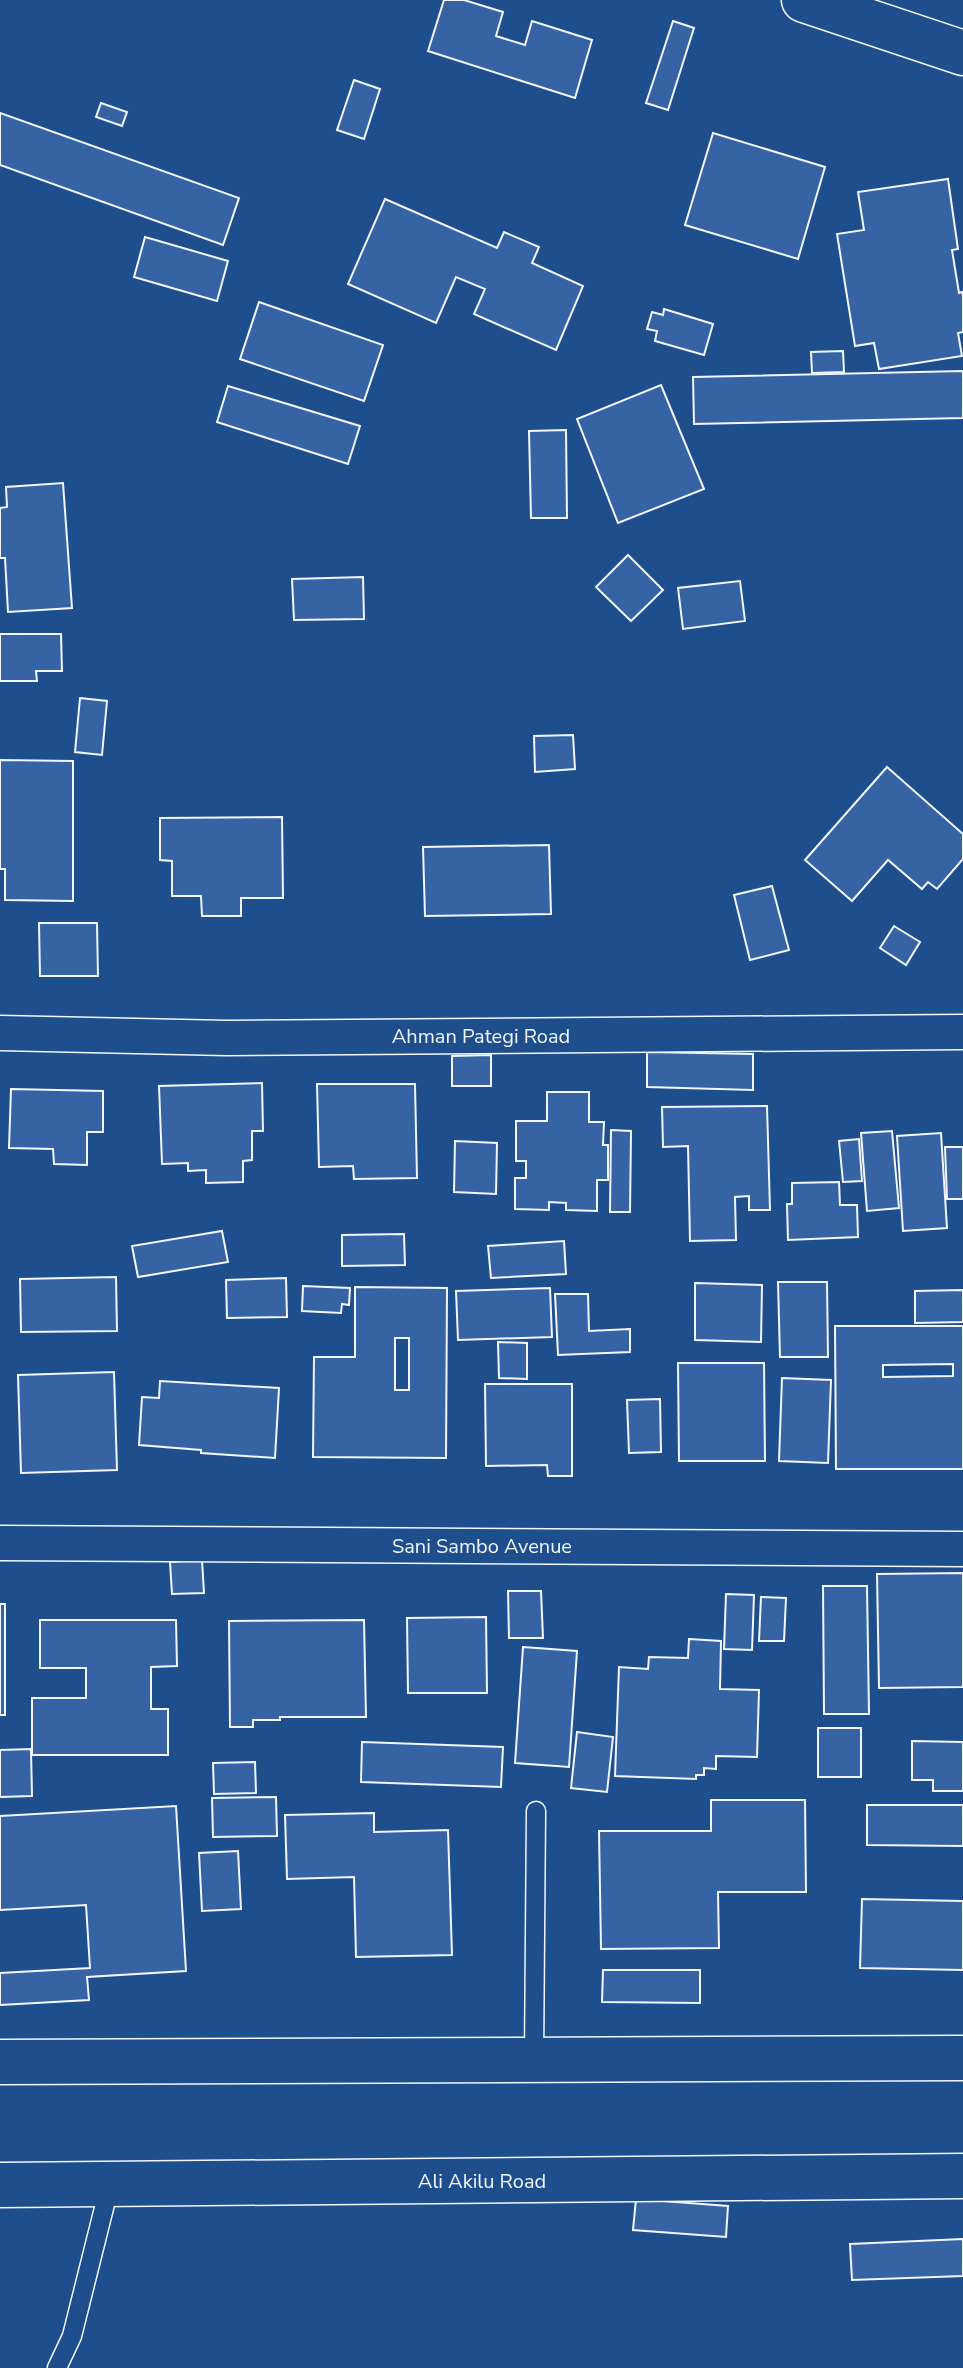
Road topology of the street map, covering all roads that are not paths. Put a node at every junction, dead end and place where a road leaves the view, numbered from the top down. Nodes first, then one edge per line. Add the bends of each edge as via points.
1 (804, 0) edge
2 (963, 53) edge
3 (963, 1032) edge
4 (0, 1033) edge
5 (0, 1543) edge
6 (963, 1549) edge
7 (536, 1811) dead end
8 (963, 2058) edge
9 (534, 2060) junction
10 (0, 2062) edge
11 (963, 2176) edge
12 (110, 2184) junction
13 (0, 2185) edge
14 (57, 2368) edge

1 - 2 main road
3 - 4 street, Ahman Pategi Road via 242,1038
5 - 6 street, Sani Sambo Avenue
7 - 9 lane
8 - 9 main road
9 - 10 main road
11 - 12 main road, Ali Akilu Road
12 - 13 main road, Ali Akilu Road
12 - 14 lane via 72,2336

